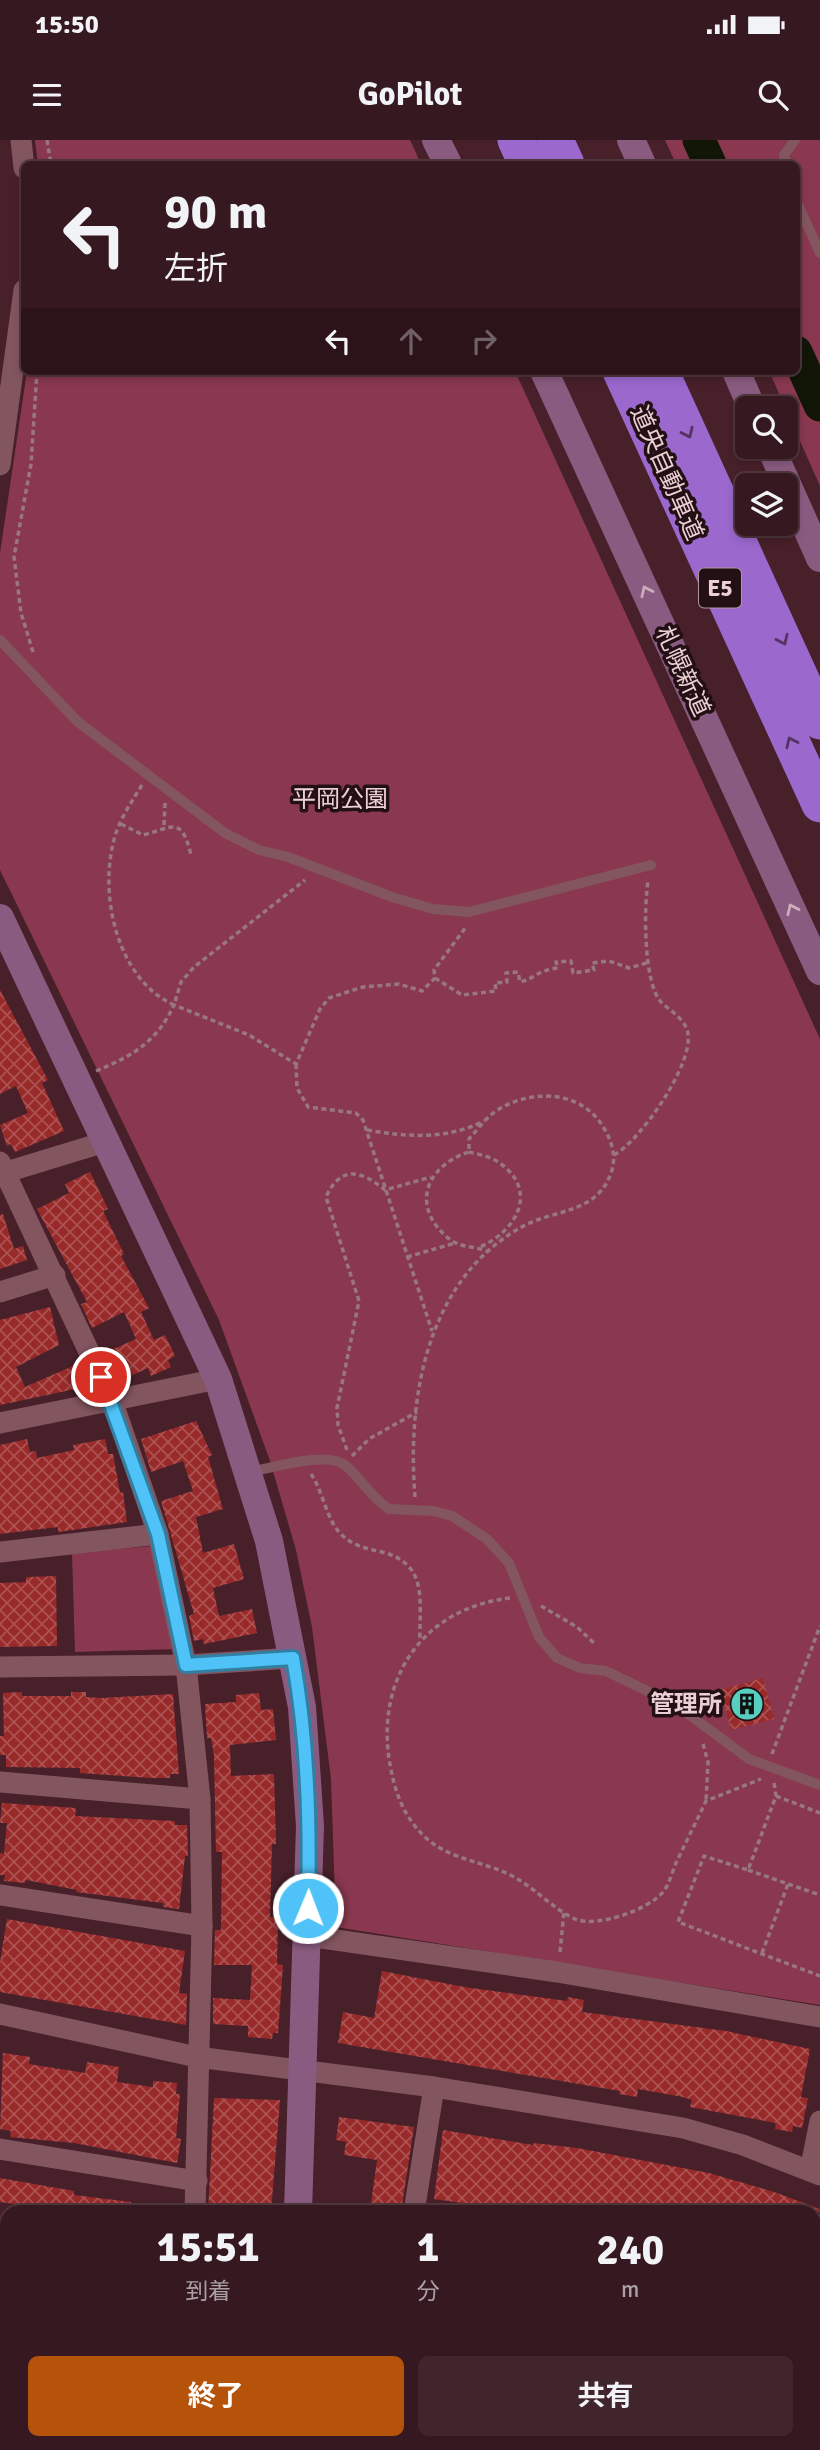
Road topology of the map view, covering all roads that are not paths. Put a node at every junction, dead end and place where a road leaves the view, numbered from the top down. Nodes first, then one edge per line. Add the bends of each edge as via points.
1 (21, 140) edge
2 (436, 140) edge
3 (516, 140) edge
4 (555, 140) edge
5 (631, 140) edge
6 (795, 140) edge
7 (23, 161) edge
8 (446, 161) edge
9 (526, 161) edge
10 (565, 161) edge
11 (641, 161) edge
12 (785, 161) edge
13 (800, 209) edge
14 (820, 253) edge
15 (21, 305) edge
16 (546, 375) edge
17 (623, 375) edge
18 (662, 375) edge
19 (738, 375) edge
20 (6, 380) edge
21 (747, 396) edge
22 (776, 459) edge
23 (0, 465) edge
24 (820, 558) edge
25 (0, 640) edge
26 (820, 721) edge
27 (820, 804) edge
28 (651, 865) road end
29 (0, 918) edge
30 (820, 971) edge
31 (108, 1141) junction
32 (2, 1170) edge
33 (55, 1275) junction
34 (0, 1292) edge
35 (218, 1379) junction
36 (113, 1403) junction
37 (0, 1423) edge
38 (247, 1473) junction
39 (158, 1534) junction
40 (0, 1552) edge
41 (293, 1658) junction
42 (186, 1665) junction
43 (0, 1667) edge
44 (0, 1783) edge
45 (820, 1785) edge
46 (200, 1799) junction
47 (0, 1895) edge
48 (202, 1926) junction
49 (308, 1936) junction
50 (0, 2014) edge
51 (820, 2017) edge
52 (197, 2057) junction
53 (303, 2068) junction
54 (434, 2088) junction
55 (820, 2121) edge
56 (0, 2149) edge
57 (815, 2173) edge
58 (197, 2181) junction
59 (195, 2205) edge
60 (298, 2205) edge
61 (423, 2205) edge

1 - 7 street
2 - 8 street
3 - 9 highway
4 - 10 highway
5 - 11 street
6 - 12 lane via 784,155
13 - 14 lane
15 - 20 street
30 -> 16 street, 札幌新道
27 -> 17 highway, 道央自動車道 / E5
18 -> 26 highway, 道央自動車道 / E5
19 - 21 street
20 - 23 street
22 - 24 street
25 - 28 lane via 78,722 225,833 259,850 433,909 469,912
29 - 31 street
31 - 32 street
31 - 35 street
32 - 33 street
33 - 34 street
33 - 36 street
35 - 36 street
35 - 38 street
36 - 37 street
36 - 39 street
38 - 41 street via 269,1541
38 - 45 lane via 302,1461 347,1461 389,1509 452,1516 487,1539 509,1563 539,1637 557,1658 580,1668 606,1671 676,1705 749,1759
39 - 40 street
39 - 42 street
41 - 42 street
41 - 49 street via 302,1707 310,1826
42 - 43 street
42 - 46 street
44 - 46 street
46 - 48 street
47 - 48 street
48 - 52 street
49 - 51 street
49 - 53 street
50 - 52 street
52 - 53 street
52 - 58 street
53 - 54 street
53 - 60 street
54 - 57 street via 684,2128
54 - 61 street
55 - 57 street
56 - 58 street
58 - 59 street

